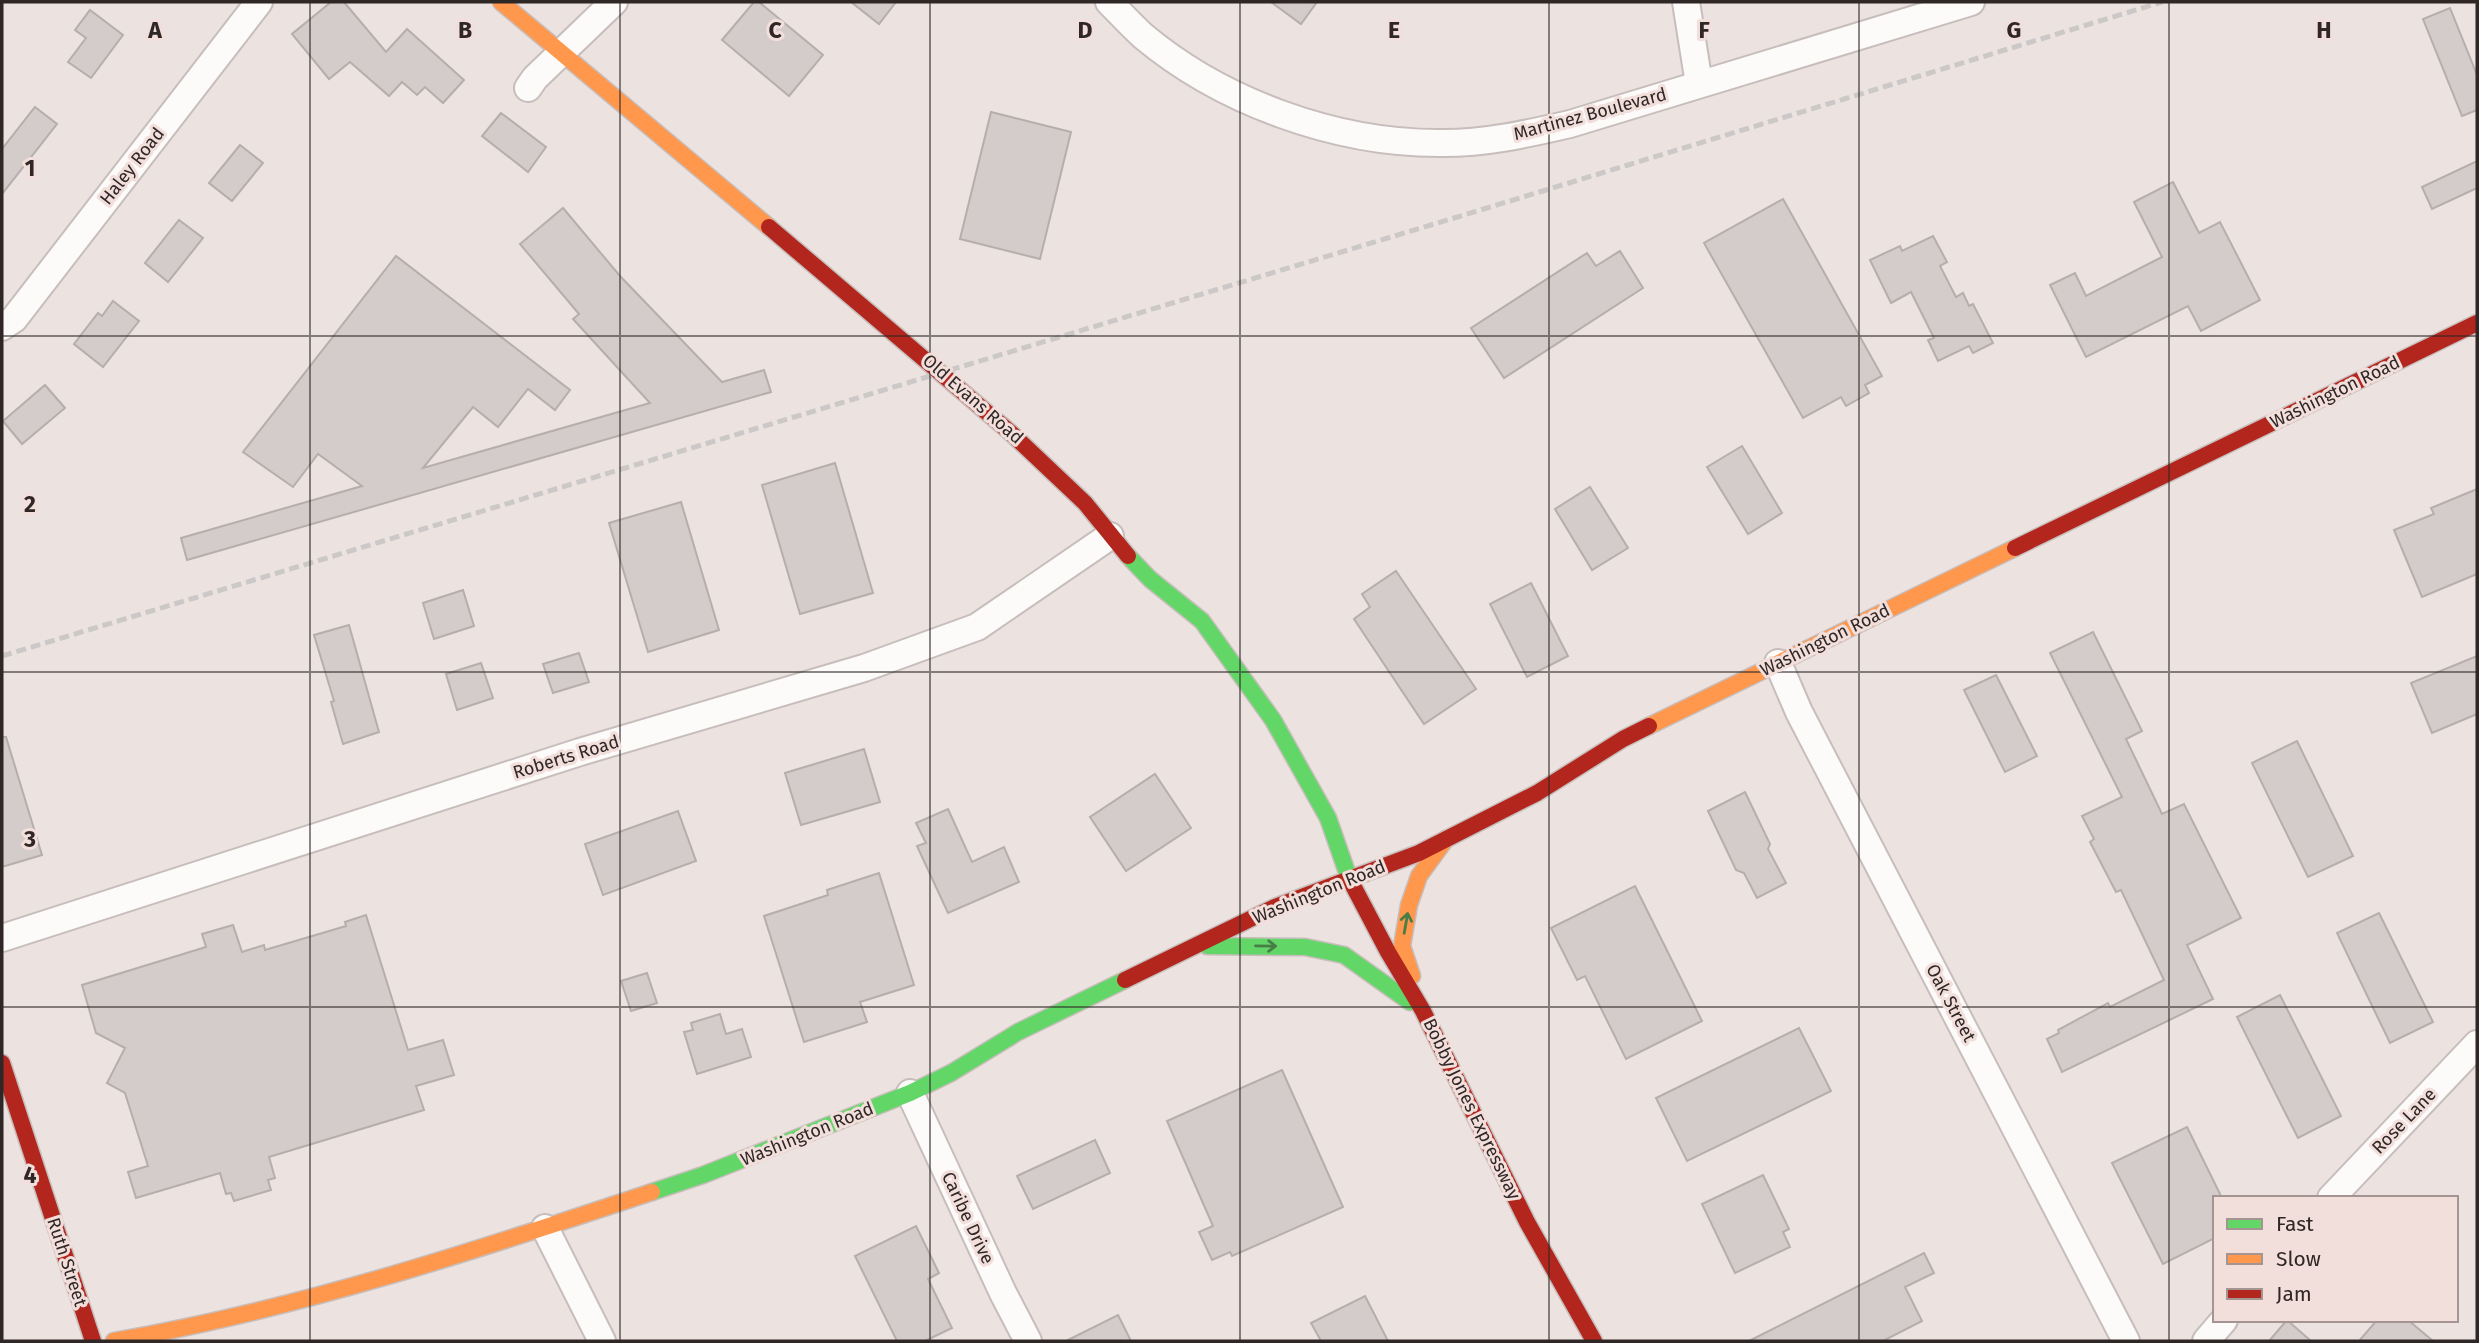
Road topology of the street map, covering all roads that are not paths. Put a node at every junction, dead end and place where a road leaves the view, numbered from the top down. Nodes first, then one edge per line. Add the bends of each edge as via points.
1 (259, 2) edge
2 (501, 2) edge
3 (614, 2) edge
4 (1109, 2) edge
5 (1686, 2) edge
6 (1971, 2) edge
7 (562, 52) junction
8 (1699, 84) junction
9 (528, 88) dead end
10 (2477, 323) edge
11 (2, 327) edge
12 (1110, 536) junction
13 (1778, 663) junction
14 (1446, 839) junction
15 (1349, 878) junction
16 (2, 938) edge
17 (1197, 946) junction
18 (1423, 1012) junction
19 (2477, 1044) edge
20 (2, 1063) edge
21 (910, 1093) junction
22 (2333, 1196) edge
23 (545, 1228) junction
24 (2222, 1322) edge
25 (93, 1341) edge
26 (114, 1341) edge
27 (602, 1341) edge
28 (1028, 1341) edge
29 (1594, 1341) edge
30 (2126, 1341) edge
31 (2206, 1341) edge

1 - 11 street, Haley Road via 14,318
2 - 7 main road, Old Evans Road
3 - 7 street
4 - 8 street, Martinez Boulevard via 1178,61 1236,94 1280,114 1365,137 1437,144 1523,135
5 - 8 street
6 - 8 street, Martinez Boulevard
7 - 9 street
7 - 12 main road, Old Evans Road via 1011,433 1085,503
10 - 13 main road, Washington Road
12 - 15 main road, Old Evans Road via 1150,579 1202,621 1234,663 1273,720 1328,818
12 - 16 street, Roberts Road via 977,627 864,668 568,756
13 - 14 main road, Washington Road via 1623,739 1537,793
13 - 30 street, Oak Street via 1799,712
14 - 15 main road, Washington Road
18 -> 14 main road via 1402,946 1419,876
15 - 17 main road, Washington Road via 1275,907
15 - 18 main road, Bobby Jones Expressway
17 -> 18 main road via 1305,947 1344,955
17 - 21 main road, Washington Road via 1018,1032
18 - 29 main road, Bobby Jones Expressway via 1527,1222
19 - 22 street, Rose Lane
20 - 25 main road, Ruth Street
21 - 23 main road, Washington Road via 703,1175
21 - 28 street, Caribe Drive
23 - 26 main road, Washington Road via 337,1292
23 - 27 street
24 - 31 street

